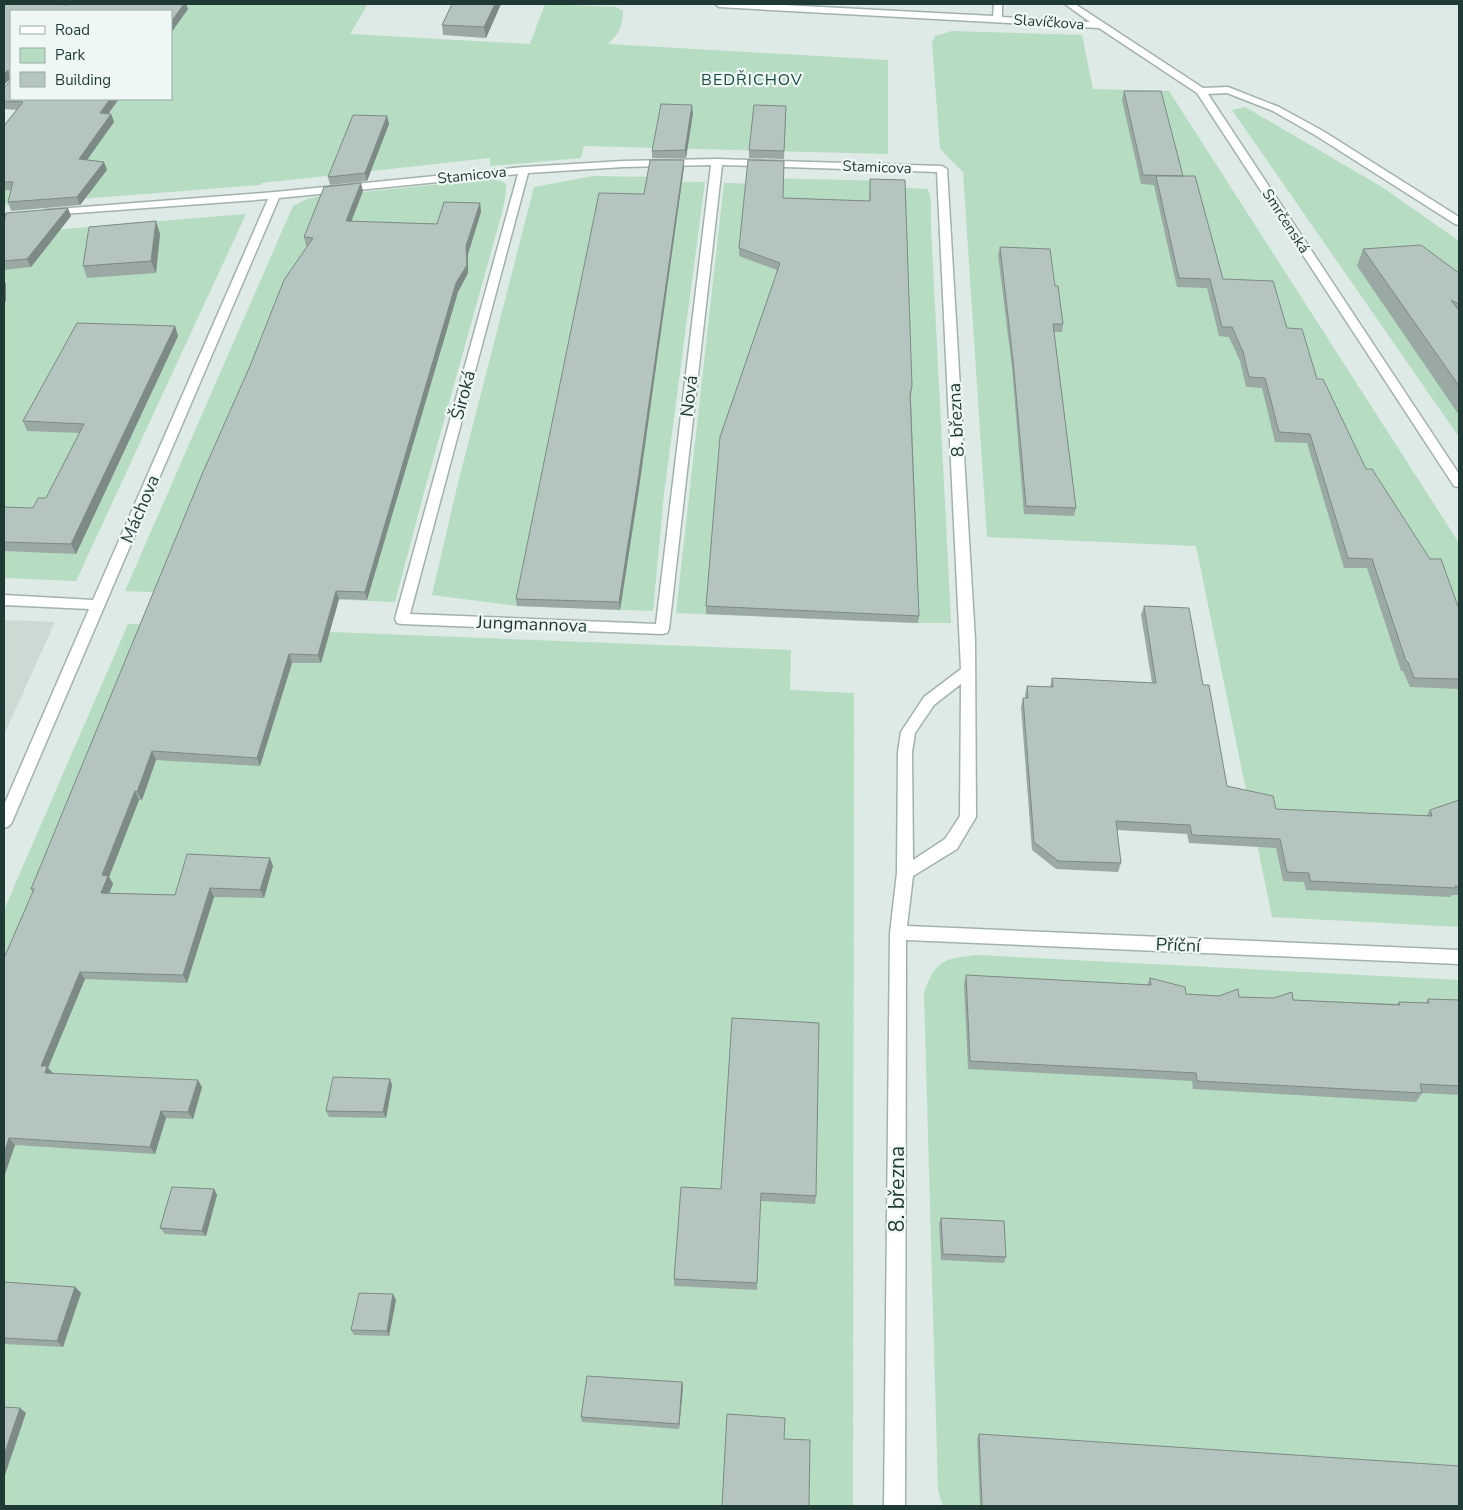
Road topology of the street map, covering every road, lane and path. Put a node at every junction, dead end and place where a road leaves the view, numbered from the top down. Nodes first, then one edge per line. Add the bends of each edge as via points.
1 (719, 4) edge
2 (998, 4) edge
3 (1069, 4) edge
4 (997, 19) junction
5 (1101, 26) junction
6 (1201, 91) junction
7 (717, 162) junction
8 (942, 169) joint
9 (524, 170) junction
10 (275, 195) junction
11 (42, 213) edge
12 (1459, 222) edge
13 (1459, 483) edge
14 (4, 600) edge
15 (99, 605) junction
16 (402, 619) joint
17 (662, 630) joint
18 (968, 671) junction
19 (4, 822) edge
20 (904, 873) junction
21 (898, 933) junction
22 (1459, 957) edge
23 (895, 1506) edge

1 - 4 street, Slavíčkova
2 - 4 street, Slavíčkova
3 - 5 street, Smrčenská
4 - 5 street, Slavíčkova
5 - 6 street, Smrčenská
6 - 12 street via 1228,90 1276,109
6 - 13 street, Smrčenská
7 - 8 street, Stamicova
7 - 9 street, Stamicova
7 - 17 street, Nová
8 - 18 street, 8. března
9 - 10 street, Stamicova
9 - 16 street, Široká
10 - 11 street, Stamicova
10 - 15 street, Máchova
14 - 15 street
15 - 19 street, Máchova
16 - 17 street, Jungmannova
18 - 20 street, 8. března via 930,701 908,732
18 - 20 street, 8. března via 968,817 951,844
20 - 21 street, 8. března
21 - 22 street, Příční
21 - 23 street, 8. března

